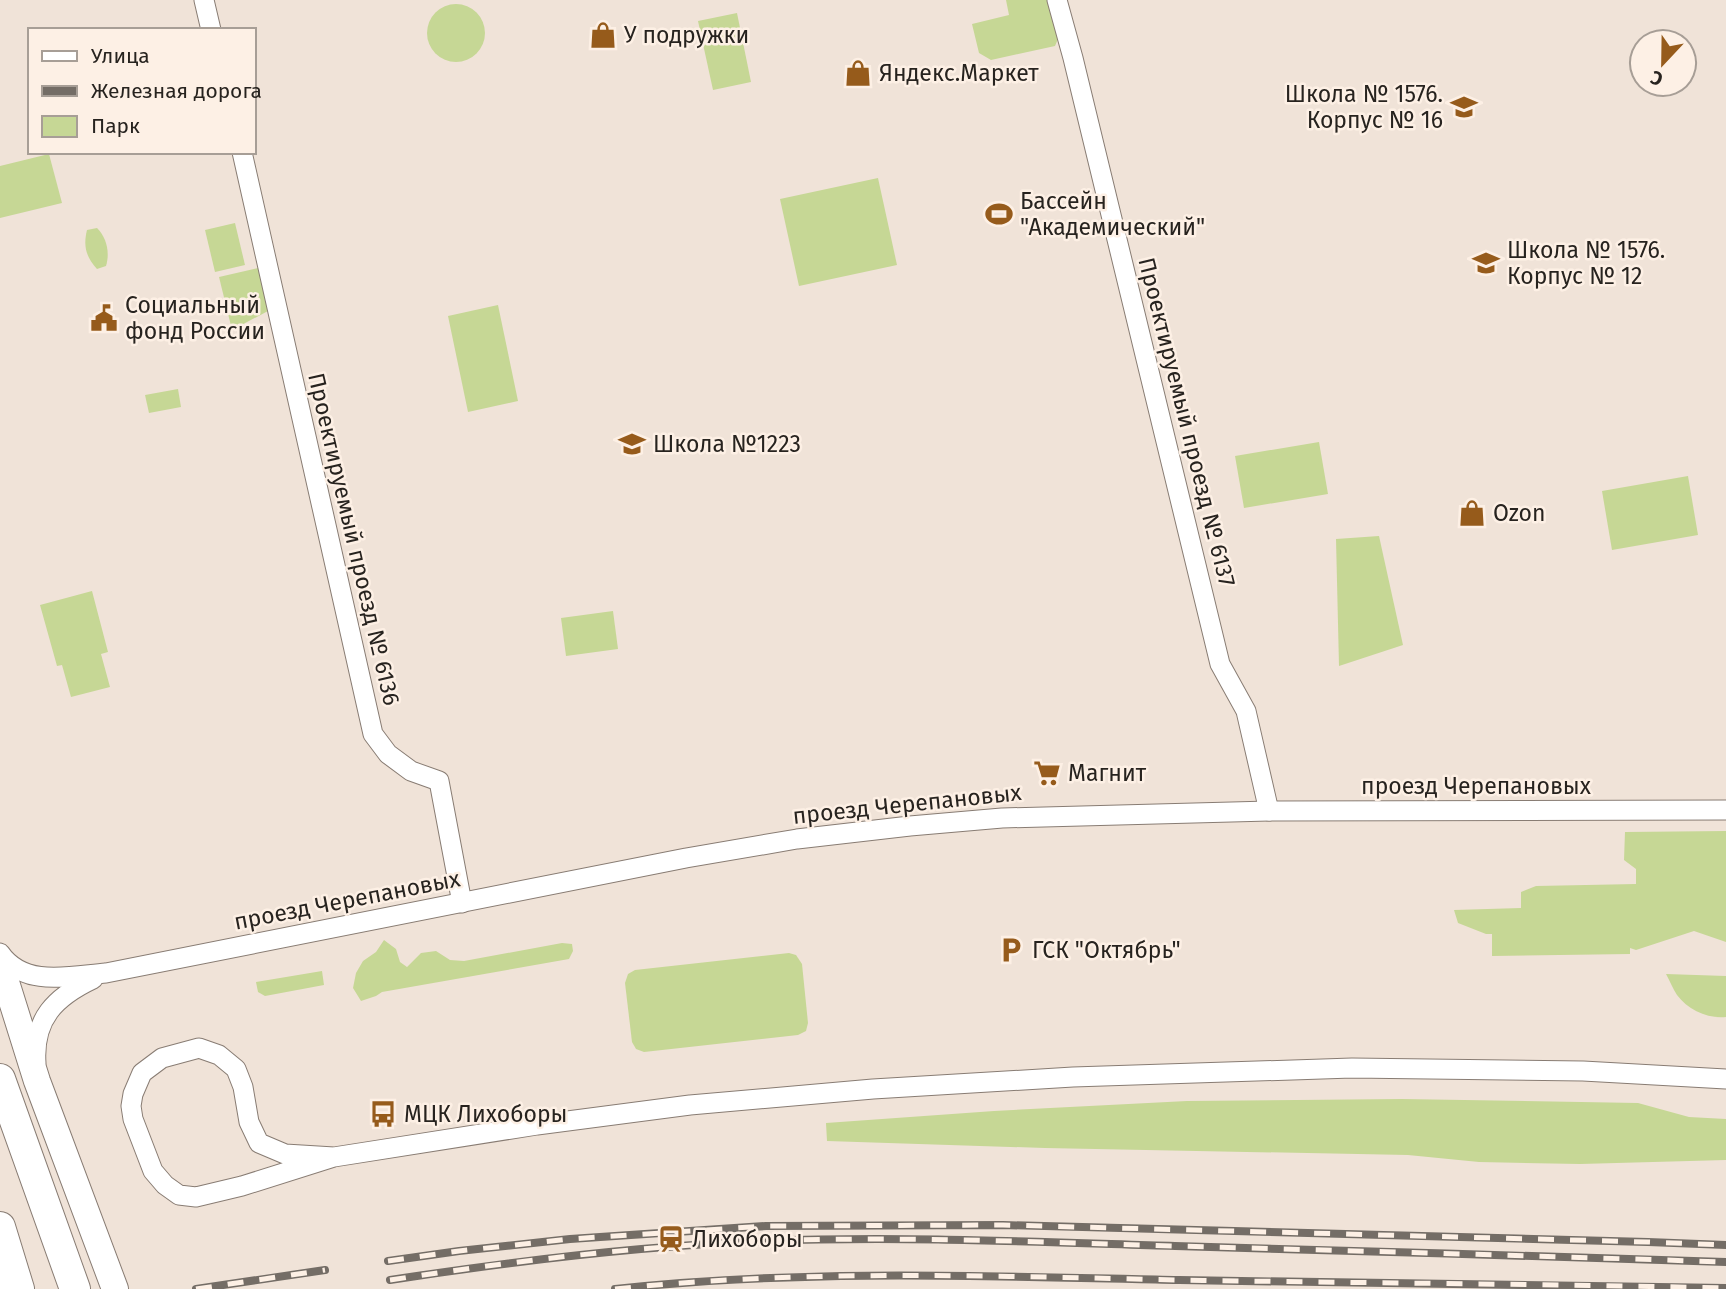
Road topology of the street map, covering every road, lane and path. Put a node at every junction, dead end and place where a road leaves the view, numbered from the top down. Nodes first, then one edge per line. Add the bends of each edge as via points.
1 (204, 0) edge
2 (1057, 0) edge
3 (211, 28) edge
4 (242, 154) edge
5 (1726, 810) edge
6 (1269, 811) junction
7 (462, 903) junction
8 (0, 953) edge
9 (0, 963) edge
10 (106, 972) junction
11 (0, 1079) edge
12 (1726, 1079) edge
13 (37, 1081) junction
14 (334, 1157) junction
15 (0, 1227) edge
16 (0, 1284) edge
17 (2, 1289) edge
18 (19, 1289) edge
19 (75, 1289) edge
20 (115, 1289) edge

1 - 3 street
2 - 6 street, Проектируемый проезд № 6137 via 1220,664 1246,711
4 - 7 street, Проектируемый проезд № 6136 via 373,734 395,760 439,781
5 - 6 street, проезд Черепановых
6 - 7 street, проезд Черепановых via 1002,818 875,830 774,842
7 - 10 street, проезд Черепановых
8 - 10 street, проезд Черепановых via 8,964 34,975 52,978
9 - 13 main road
10 - 13 street, проезд Черепановых via 74,988 47,1012 35,1049
11 - 19 main road
12 - 14 street via 1583,1071 1352,1068 1060,1078 690,1105
13 - 20 main road
14 - 14 street via 285,1154 259,1143 236,1069 219,1055 199,1048 162,1058 142,1073 133,1094 133,1119 153,1171 178,1195 230,1188
15 - 18 main road
16 - 17 main road

